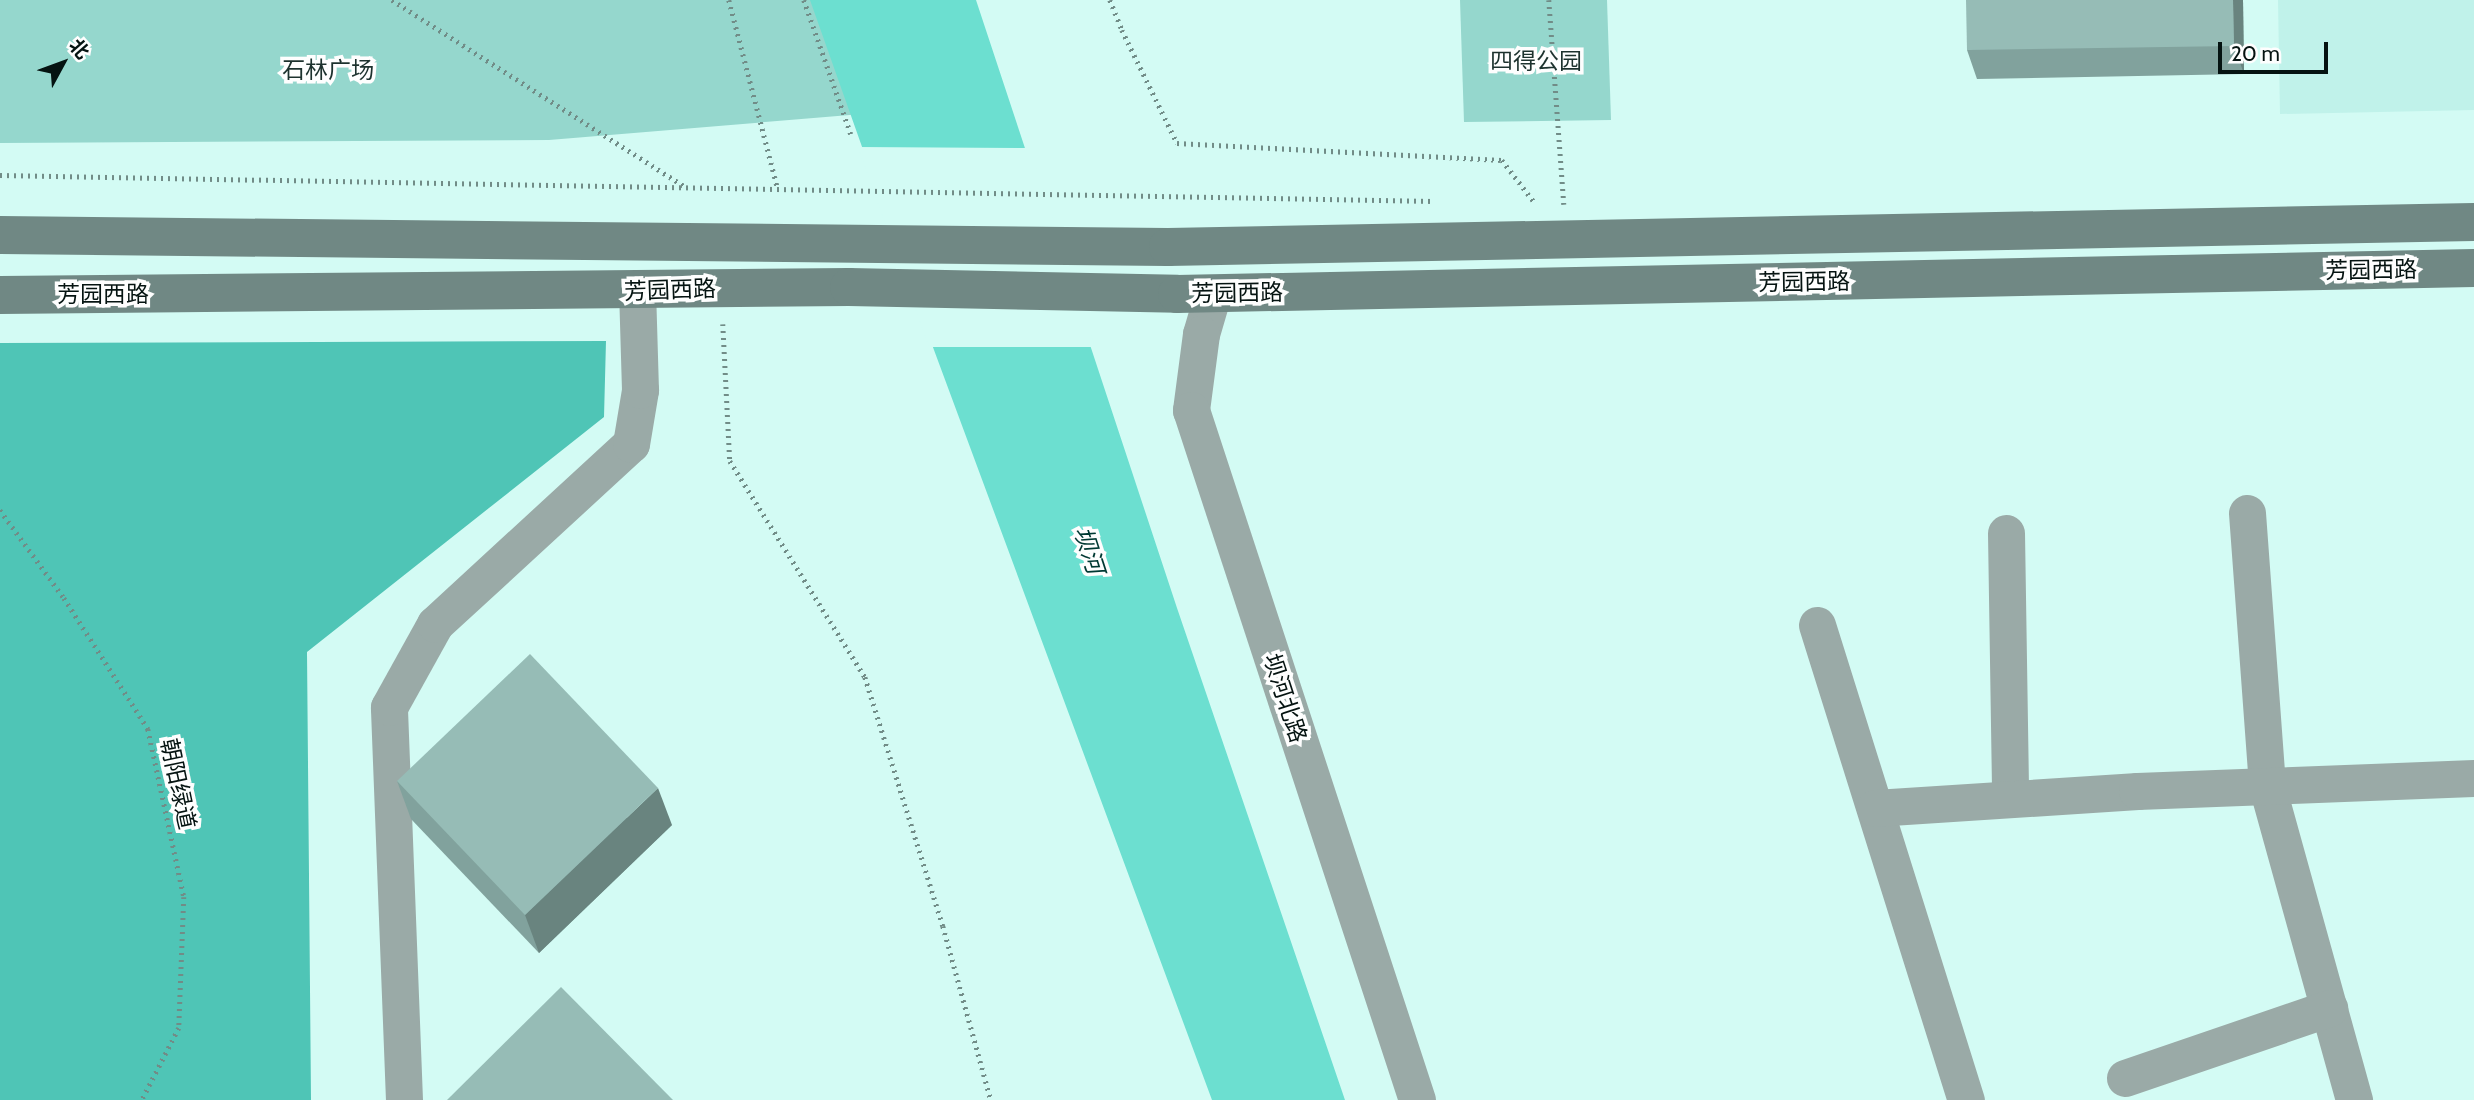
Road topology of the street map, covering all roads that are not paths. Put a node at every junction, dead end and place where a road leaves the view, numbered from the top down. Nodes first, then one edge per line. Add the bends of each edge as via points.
1 (2474, 222) edge
2 (0, 235) edge
3 (2474, 268) edge
4 (637, 291) junction
5 (1195, 294) junction
6 (0, 295) edge
7 (2247, 513) dead end
8 (2006, 533) dead end
9 (1817, 625) dead end
10 (2474, 778) edge
11 (2267, 786) junction
12 (2010, 799) junction
13 (1875, 808) junction
14 (2329, 1008) junction
15 (2125, 1078) dead end
16 (404, 1100) edge
17 (1417, 1100) edge
18 (1966, 1100) edge
19 (2354, 1100) edge

1 - 2 main road, 芳园西路 via 1168,247
3 - 5 main road, 芳园西路
4 - 5 main road, 芳园西路 via 849,287
4 - 6 main road, 芳园西路
4 - 16 street via 640,390 631,444 435,624 388,707
5 - 17 street, 坝河北路 via 1201,334 1191,410
7 - 11 street
8 - 12 street
9 - 13 street
10 - 11 street
11 - 12 street
11 - 14 street
12 - 13 street
13 - 18 street
14 - 15 street
14 - 19 street

